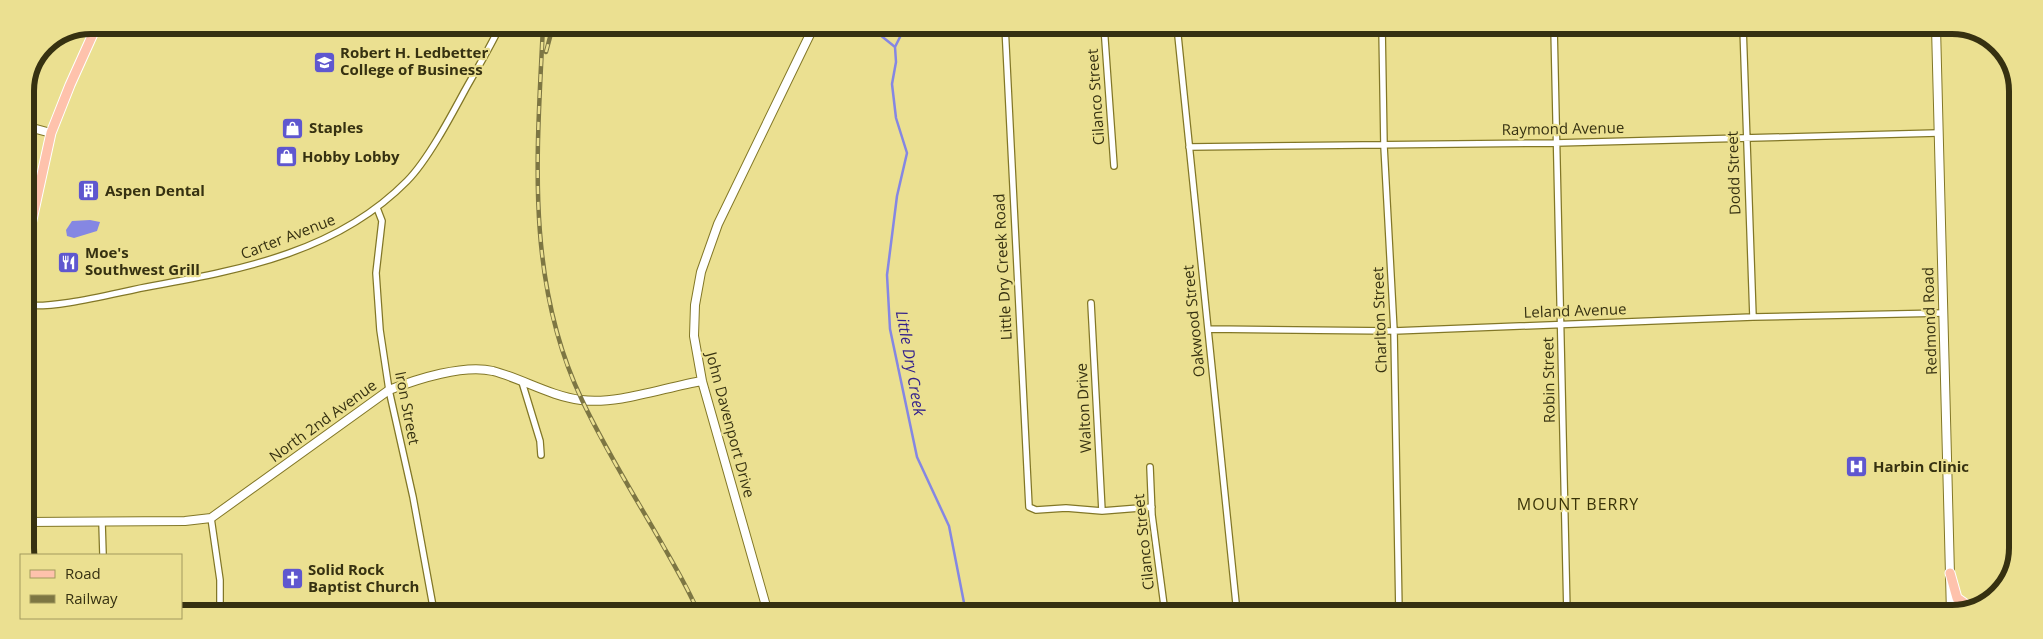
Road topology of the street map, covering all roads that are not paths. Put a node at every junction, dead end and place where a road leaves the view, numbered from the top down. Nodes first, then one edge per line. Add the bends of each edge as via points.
1 (92, 34) edge
2 (496, 34) edge
3 (810, 34) edge
4 (1005, 34) edge
5 (1105, 34) edge
6 (1178, 34) edge
7 (1382, 34) edge
8 (1554, 34) edge
9 (1743, 34) edge
10 (1936, 34) edge
11 (34, 129) edge
12 (1938, 133) junction
13 (51, 134) junction
14 (1745, 136) junction
15 (1555, 143) junction
16 (1384, 146) junction
17 (1189, 147) junction
18 (1114, 166) dead end
19 (377, 208) junction
20 (34, 211) edge
21 (1091, 303) dead end
22 (34, 305) edge
23 (1944, 313) junction
24 (1754, 317) junction
25 (1560, 324) junction
26 (1208, 329) junction
27 (1394, 331) junction
28 (702, 381) junction
29 (522, 382) junction
30 (389, 390) junction
31 (541, 455) dead end
32 (1150, 467) dead end
33 (1152, 507) junction
34 (1102, 511) junction
35 (211, 518) junction
36 (34, 522) edge
37 (102, 522) junction
38 (103, 554) edge
39 (1950, 573) junction
40 (1965, 603) edge
41 (220, 605) edge
42 (433, 605) edge
43 (766, 605) edge
44 (1164, 605) edge
45 (1236, 605) edge
46 (1399, 605) edge
47 (1567, 605) edge
48 (1951, 605) edge

1 - 13 main road
2 - 19 street, Carter Avenue via 417,169
3 - 28 street, John Davenport Drive via 706,256 697,290 694,325
4 - 34 street, Little Dry Creek Road via 1030,507 1036,510
5 - 18 street, Cilanco Street
6 - 17 street, Oakwood Street
7 - 16 street, Charlton Street
8 - 15 street, Robin Street
9 - 14 street, Dodd Street
10 - 12 street, Redmond Road
11 - 13 street
12 - 14 street, Raymond Avenue
12 - 23 street, Redmond Road
13 - 20 main road
14 - 15 street, Raymond Avenue
14 - 24 street, Dodd Street
15 - 16 street, Raymond Avenue
15 - 25 street, Robin Street
16 - 17 street, Raymond Avenue
16 - 27 street, Charlton Street
17 - 26 street, Oakwood Street
19 - 22 street, Carter Avenue via 340,231 250,267 84,300
19 - 30 street, Iron Street via 382,221 376,288
21 - 34 street, Walton Drive
23 - 24 street, Leland Avenue
23 - 39 street, Redmond Road
24 - 25 street, Leland Avenue
25 - 27 street, Leland Avenue
25 - 47 street, Robin Street
26 - 27 street, Leland Avenue
26 - 45 street, Oakwood Street
27 - 46 street, Charlton Street
28 - 29 street, North 2nd Avenue via 596,400 570,398
28 - 43 street, John Davenport Drive
29 - 30 street, North 2nd Avenue via 494,372 472,369
29 - 31 street via 540,441
30 - 35 street, North 2nd Avenue
30 - 42 street, Iron Street
32 - 33 street, Cilanco Street
33 - 34 street
33 - 44 street, Cilanco Street
35 - 37 street, North 2nd Avenue
35 - 41 street via 220,580
36 - 37 street, North 2nd Avenue
37 - 38 street
39 - 40 main road via 1958,598
39 - 48 street, Redmond Road

